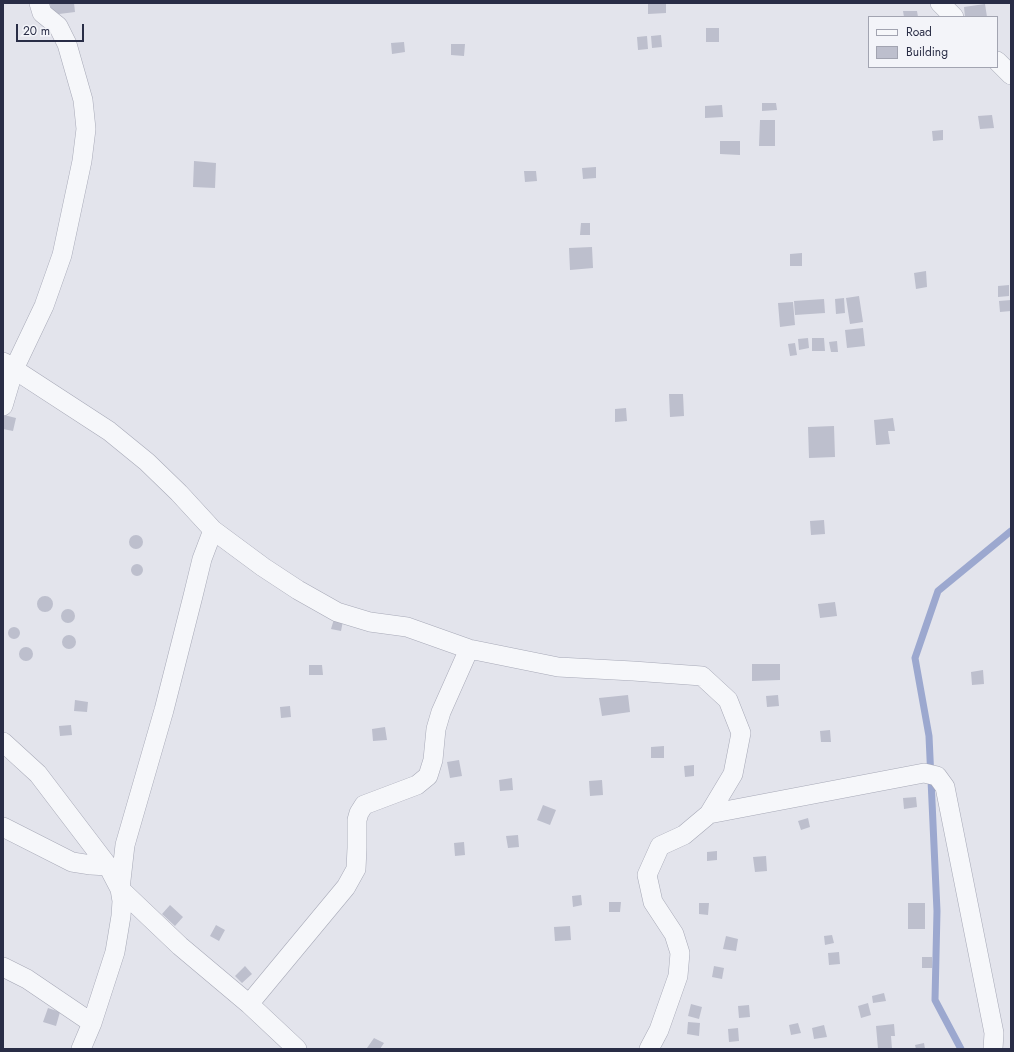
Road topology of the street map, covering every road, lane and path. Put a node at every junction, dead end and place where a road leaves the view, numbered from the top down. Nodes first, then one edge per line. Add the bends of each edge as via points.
1 (39, 3) edge
2 (940, 3) edge
3 (953, 16) edge
4 (998, 62) edge
5 (1011, 75) edge
6 (8, 365) edge
7 (3, 406) edge
8 (213, 530) junction
9 (469, 648) junction
10 (3, 742) edge
11 (709, 814) junction
12 (3, 827) edge
13 (108, 866) junction
14 (120, 888) junction
15 (3, 967) edge
16 (248, 1004) junction
17 (92, 1023) junction
18 (81, 1049) edge
19 (297, 1049) edge
20 (649, 1049) edge
21 (993, 1049) edge

1 - 6 street via 42,13 58,26 67,44 83,100 86,129 82,161 62,255 44,306
2 - 3 street
4 - 5 street
6 - 7 street
6 - 8 street via 109,431 147,462
8 - 9 street via 263,567 337,612 370,622 408,627
8 - 14 street via 202,559 164,710 125,845
9 - 11 street via 558,667 702,676 728,700 741,733 733,774
9 - 16 street via 441,712 428,776 417,785 364,805 357,820 356,869 346,887
10 - 13 street via 38,774
11 - 20 street via 684,835 660,846 647,875 653,902 674,934 680,954 678,976 659,1030
11 - 21 street via 924,773 937,776 945,787 994,1032
12 - 13 street via 72,862
13 - 14 street
14 - 16 street via 180,946
14 - 17 street via 122,901 116,952
15 - 17 street via 26,979
16 - 19 street
17 - 18 street

